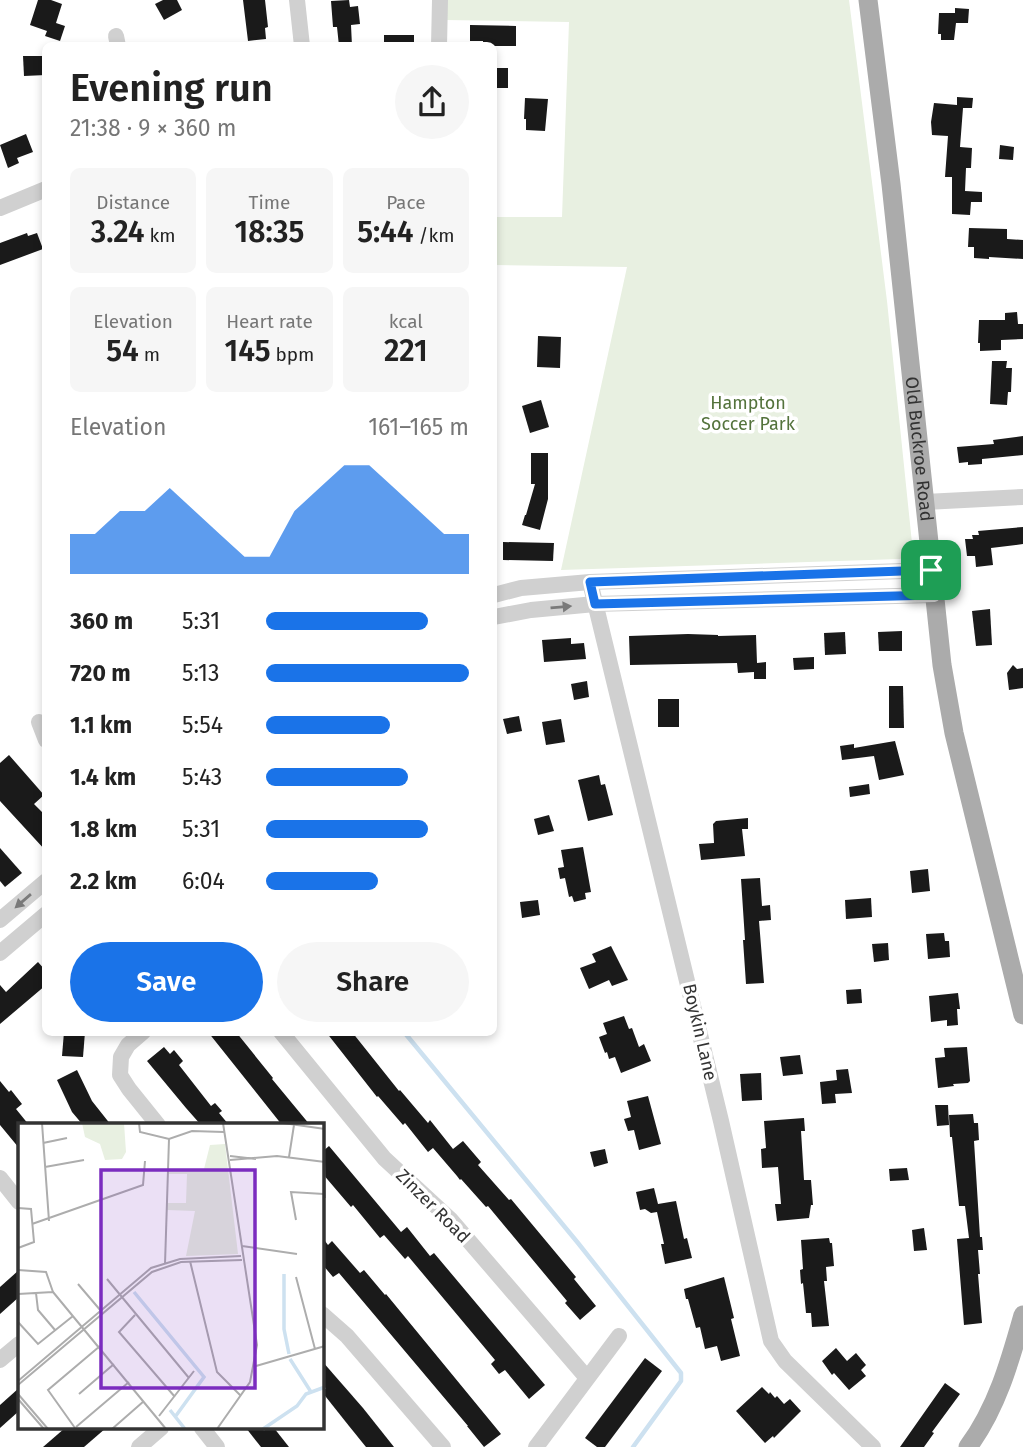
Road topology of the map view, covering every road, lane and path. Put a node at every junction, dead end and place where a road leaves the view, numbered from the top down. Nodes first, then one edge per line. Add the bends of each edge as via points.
1 (297, 0) edge
2 (440, 0) edge
3 (868, 0) edge
4 (302, 42) edge
5 (439, 42) edge
6 (42, 191) edge
7 (0, 208) edge
8 (1023, 497) edge
9 (925, 502) junction
10 (931, 570) junction
11 (590, 582) junction
12 (497, 594) edge
13 (934, 595) junction
14 (595, 604) junction
15 (497, 616) edge
16 (39, 722) dead end
17 (42, 730) edge
18 (42, 884) edge
19 (42, 917) edge
20 (0, 920) edge
21 (2, 947) edge
22 (1018, 968) edge
23 (1023, 1015) edge
24 (138, 1036) edge
25 (284, 1036) edge
26 (156, 1123) edge
27 (0, 1178) edge
28 (18, 1201) edge
29 (1023, 1315) edge
30 (324, 1316) edge
31 (619, 1336) dead end
32 (18, 1345) edge
33 (0, 1360) edge
34 (587, 1378) junction
35 (159, 1430) edge
36 (204, 1430) edge
37 (139, 1447) edge
38 (217, 1447) edge
39 (443, 1447) edge
40 (536, 1447) edge
41 (873, 1447) edge
42 (968, 1447) edge

1 - 4 street
2 - 5 street
3 - 9 main road, Old Buckroe Road
6 - 7 street
8 - 9 street
9 - 10 main road, Old Buckroe Road
10 - 11 street
10 - 13 main road, Old Buckroe Road
11 - 12 street
11 - 14 street, Boykin Lane
13 - 14 street
13 - 22 main road, Old Buckroe Road via 954,733
15 -> 14 street
14 - 41 street, Boykin Lane via 771,1341 785,1361
16 - 17 street
18 -> 20 street
19 - 21 street
22 - 23 main road, Old Buckroe Road
24 - 26 street via 121,1057 120,1075
25 - 34 street, Zinzer Road via 384,1158 450,1219
27 - 28 street
29 - 42 main road via 992,1407
30 - 39 street
31 - 34 street
32 - 33 street
34 - 40 street
35 - 37 street
36 - 38 street

